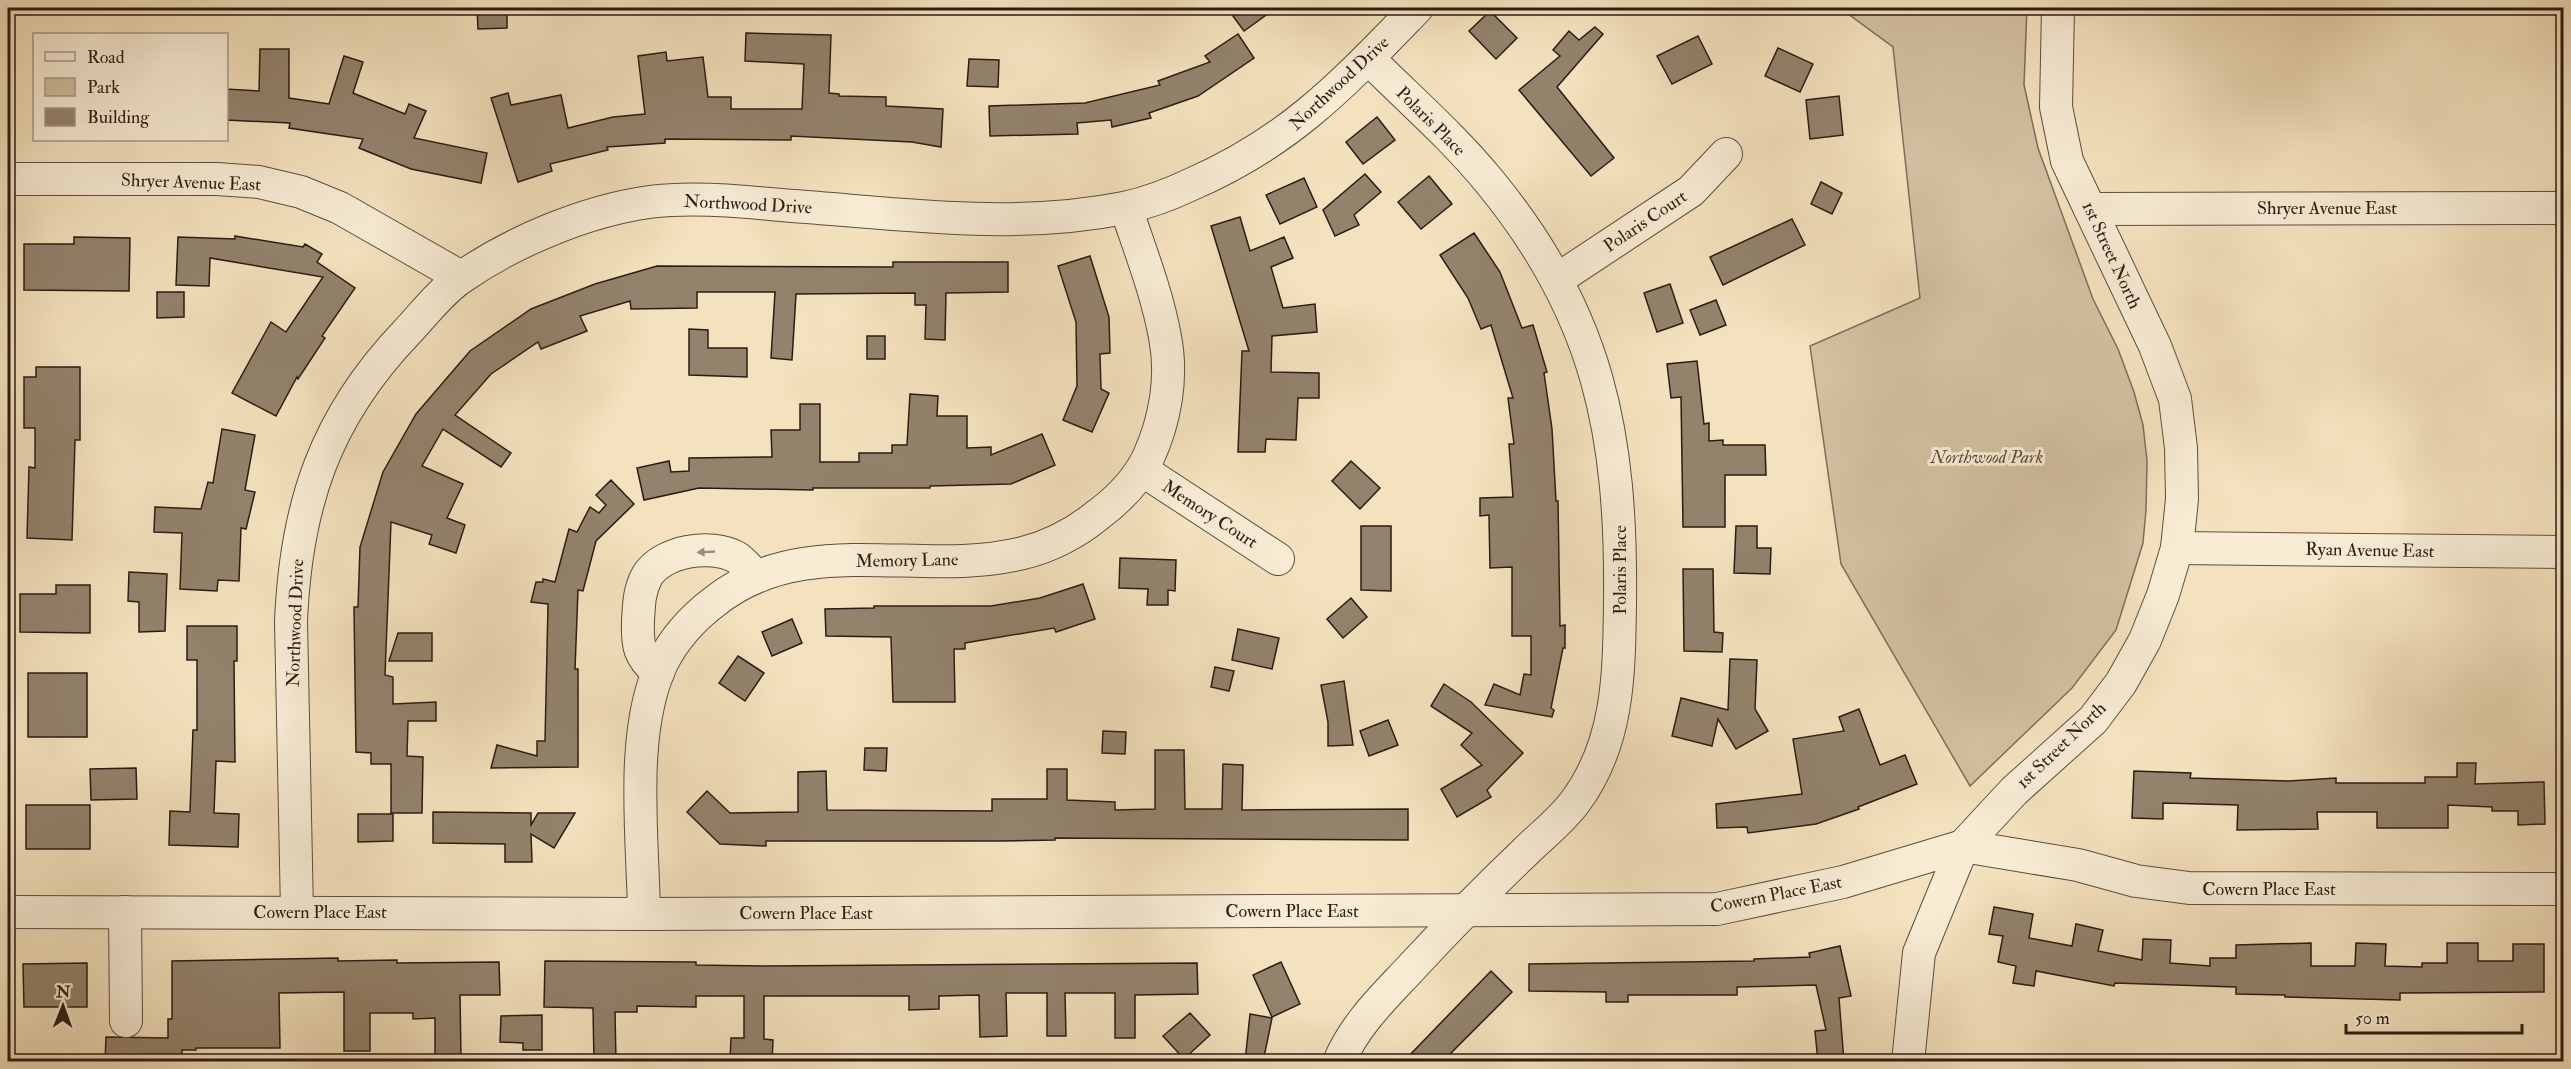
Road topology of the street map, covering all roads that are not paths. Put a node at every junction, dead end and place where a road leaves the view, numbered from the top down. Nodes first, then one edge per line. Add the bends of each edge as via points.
1 (1417, 8) edge
2 (2058, 8) edge
3 (1368, 58) junction
4 (1726, 154) dead end
5 (8, 179) edge
6 (1126, 208) junction
7 (2564, 208) edge
8 (2090, 209) junction
9 (461, 278) junction
10 (1558, 279) junction
11 (1142, 470) junction
12 (2177, 548) junction
13 (2564, 552) edge
14 (1278, 558) dead end
15 (756, 576) junction
16 (658, 673) junction
17 (1963, 846) junction
18 (2564, 889) edge
19 (1465, 910) junction
20 (8, 912) edge
21 (125, 912) junction
22 (297, 912) junction
23 (644, 914) junction
24 (126, 1021) dead end
25 (1340, 1062) edge
26 (1908, 1062) edge

1 - 3 street, Northwood Drive
2 - 8 street, 1st Street North via 2056,107 2067,161
3 - 6 street, Northwood Drive via 1315,110 1274,141 1222,171
3 - 10 street, Polaris Place via 1489,181 1526,228
4 - 10 street, Polaris Court via 1691,191
5 - 9 street, Shryer Avenue East via 259,182 301,192 340,208
6 - 9 street, Northwood Drive via 998,221 700,199 648,202 550,230
6 - 11 street, Memory Lane via 1166,338 1169,372 1166,406 1157,439
7 - 8 street, Shryer Avenue East
8 - 12 street, 1st Street North via 2155,346 2175,399 2182,499
9 - 22 street, Northwood Drive via 379,361 355,396 330,441 300,527 291,621
10 - 19 street, Polaris Place via 1590,354 1616,462 1621,530 1615,712 1601,755 1574,804
11 - 14 street, Memory Court
11 - 15 street, Memory Lane via 1112,505 1085,526 1023,553 989,559 832,560 788,565
12 - 13 street, Ryan Avenue East
12 - 17 street, 1st Street North via 2145,640 2121,683 2093,720 2014,791
15 - 16 street, Memory Lane via 726,592 699,614 682,633
15 -> 16 street via 738,558 708,550 662,561 648,574 639,595 637,635 642,659
16 - 23 street, Memory Lane via 643,726
17 - 18 street, Cowern Place East via 2189,888
17 - 19 street, Cowern Place East via 1843,882 1717,909
17 - 26 street, 1st Street North via 1919,953
19 - 23 street, Cowern Place East
19 - 25 street, Polaris Place via 1365,1017 1348,1041
20 - 21 street, Cowern Place East
21 - 22 street, Cowern Place East
21 - 24 street
22 - 23 street, Cowern Place East

